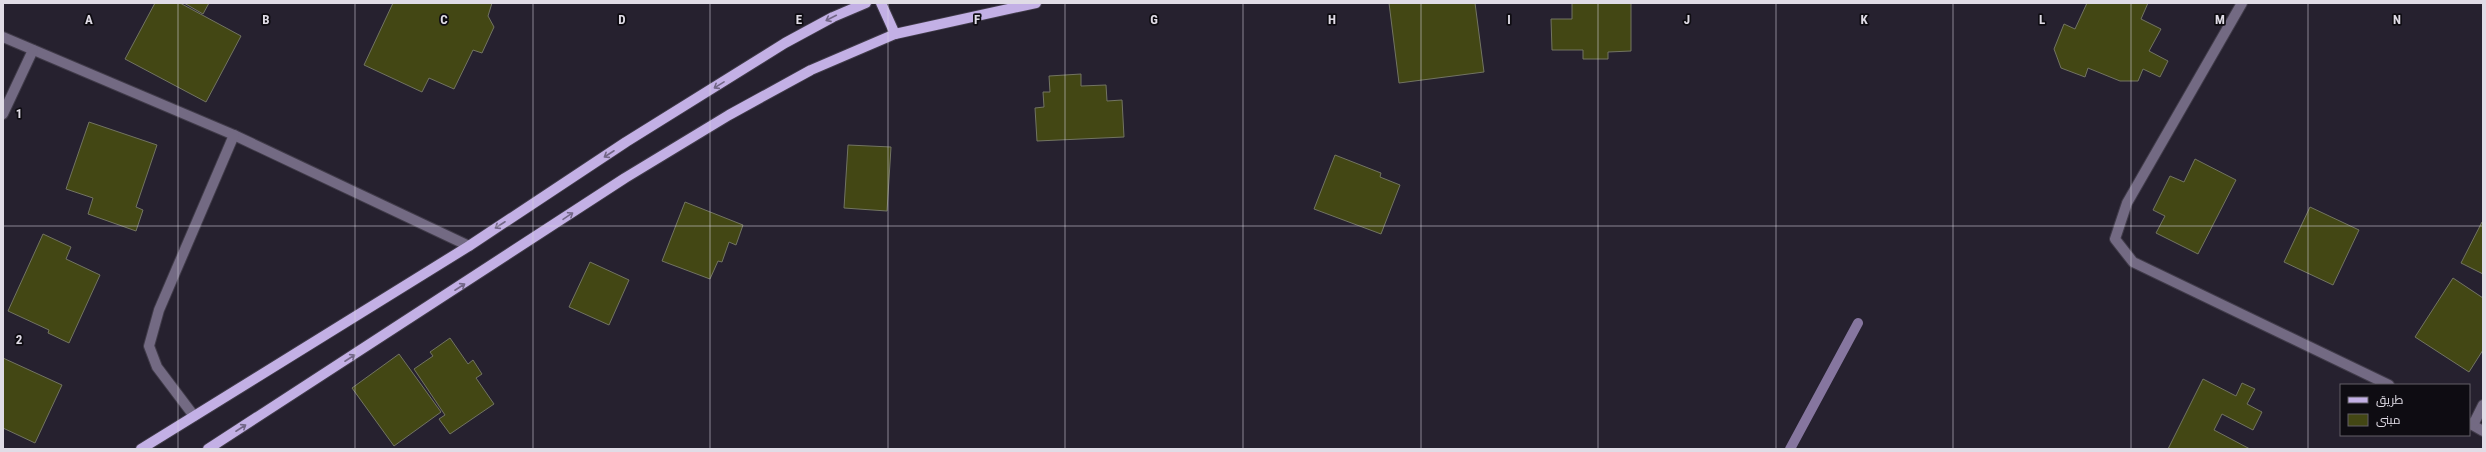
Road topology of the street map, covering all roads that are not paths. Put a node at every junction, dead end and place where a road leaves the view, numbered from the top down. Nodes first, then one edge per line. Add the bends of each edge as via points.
1 (866, 3) edge
2 (881, 3) edge
3 (1036, 3) edge
4 (2242, 3) edge
5 (895, 34) junction
6 (3, 37) edge
7 (33, 50) junction
8 (3, 114) edge
9 (234, 135) junction
10 (469, 246) junction
11 (2387, 384) edge
12 (2483, 405) edge
13 (194, 416) junction
14 (2471, 424) edge
15 (2483, 431) edge
16 (140, 449) edge
17 (208, 449) edge

1 -> 10 main road via 833,17 785,43 626,142
2 - 5 main road
3 - 5 main road
4 - 11 street via 2127,203 2115,239 2133,262
17 -> 5 main road via 631,174 729,115 811,70
6 - 7 street
7 - 8 street
7 - 9 street
9 - 10 street
9 - 13 street via 159,310 149,346 157,367
10 - 13 main road
12 - 14 street
13 - 16 main road
14 - 15 street

